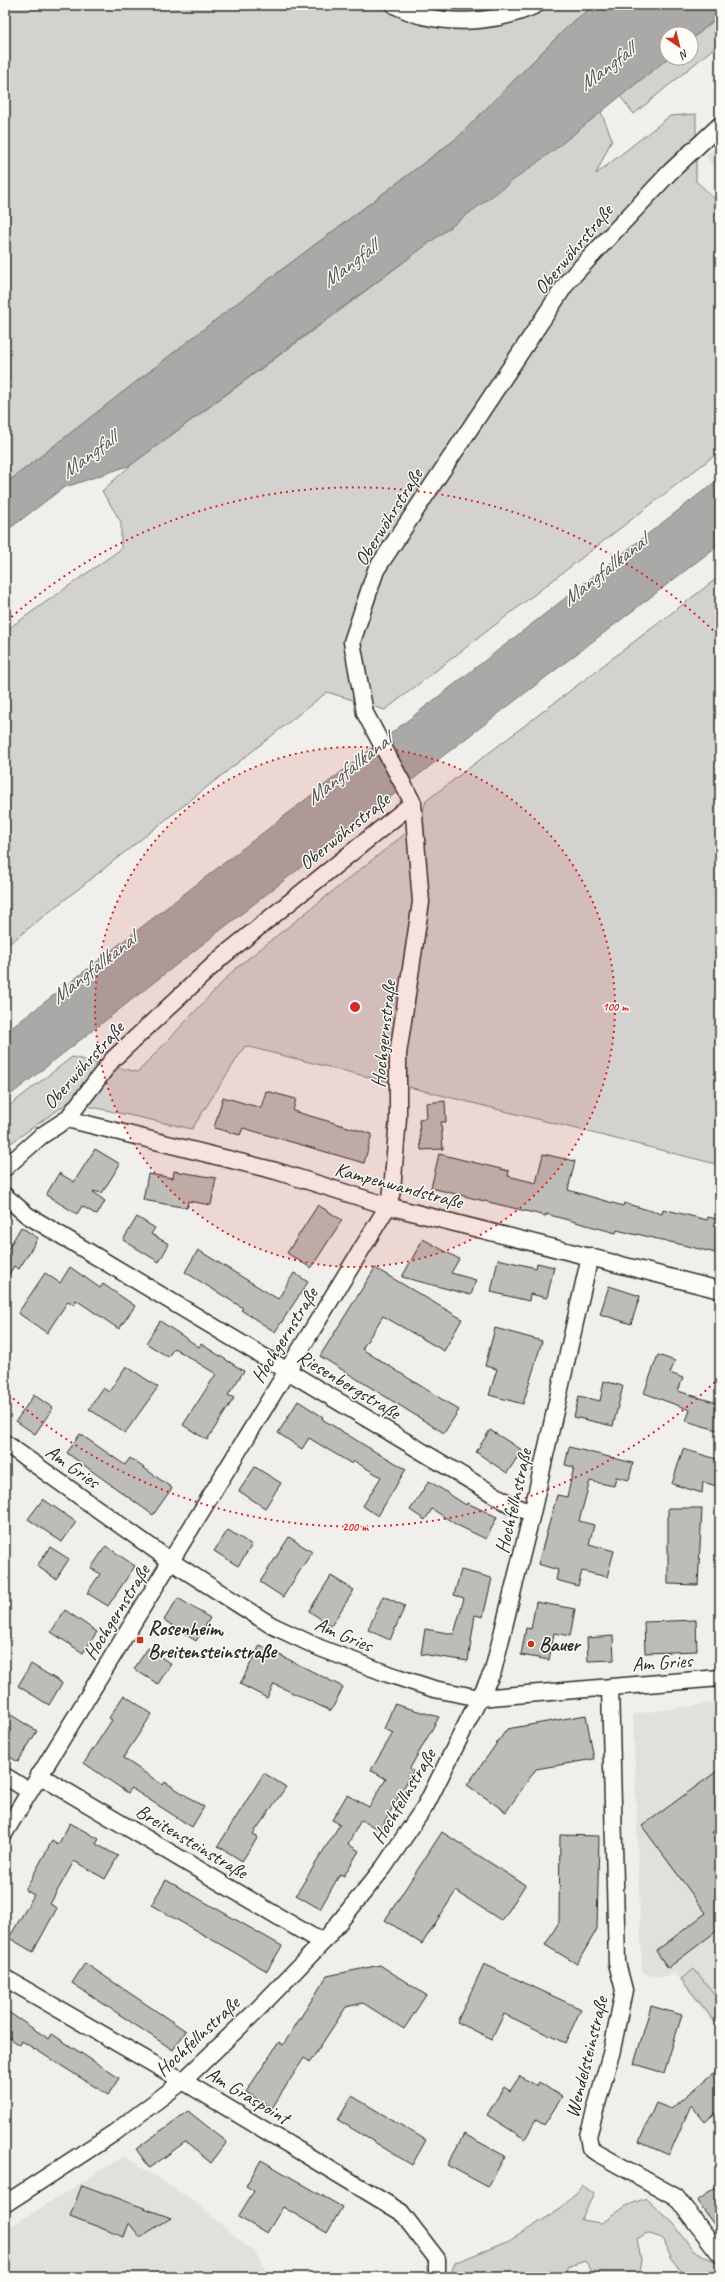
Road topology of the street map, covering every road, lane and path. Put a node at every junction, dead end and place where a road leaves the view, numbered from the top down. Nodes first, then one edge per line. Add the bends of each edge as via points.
1 (394, 5) edge
2 (536, 5) edge
3 (720, 125) edge
4 (411, 800) junction
5 (67, 1119) junction
6 (5, 1168) edge
7 (5, 1196) edge
8 (388, 1206) junction
9 (590, 1256) junction
10 (720, 1290) edge
11 (286, 1371) junction
12 (5, 1443) edge
13 (532, 1512) junction
14 (172, 1562) junction
15 (720, 1678) edge
16 (610, 1687) junction
17 (480, 1698) junction
18 (39, 1775) junction
19 (5, 1776) edge
20 (29, 1790) junction
21 (5, 1832) edge
22 (324, 1941) junction
23 (5, 1978) edge
24 (183, 2081) junction
25 (5, 2204) edge
26 (720, 2254) edge
27 (437, 2277) edge

1 - 2 street via 423,16 471,21 500,18
3 - 4 street, Oberwöhrstraße via 670,172 568,281 376,570 352,642 365,713
4 - 5 street, Oberwöhrstraße via 223,956 113,1059
4 - 8 street, Hochgernstraße via 421,902 398,1054 398,1118 392,1191
5 - 6 street, Oberwöhrstraße via 42,1136
5 - 8 street, Kampenwandstraße via 276,1172
7 - 11 street, Riesenbergstraße via 27,1215
8 - 9 street, Kampenwandstraße
8 - 11 street, Hochgernstraße
9 - 10 street, Kampenwandstraße
9 - 13 street, Hochfellnstraße
11 - 13 street, Riesenbergstraße via 513,1506
11 - 14 street, Hochgernstraße
12 - 14 street, Am Gries
13 - 17 street, Hochfellnstraße via 493,1671
14 - 17 street, Am Gries via 271,1625 320,1648 434,1689
14 - 18 street, Hochgernstraße
15 - 16 street, Am Gries
16 - 17 street, Am Gries
16 - 26 street, Wendelsteinstraße via 616,1962 624,1990 612,2050 588,2136 590,2148 676,2197
17 - 22 street, Hochfellnstraße via 426,1805 384,1867
18 - 20 street, Hochgernstraße
18 - 22 street, Breitensteinstraße via 311,1936
19 - 20 street
20 - 21 street, Hochgernstraße
22 - 24 street, Hochfellnstraße
23 - 24 street, Am Graspoint
24 - 25 street, Hochfellnstraße via 114,2133
24 - 27 street, Am Graspoint via 401,2212 437,2259

